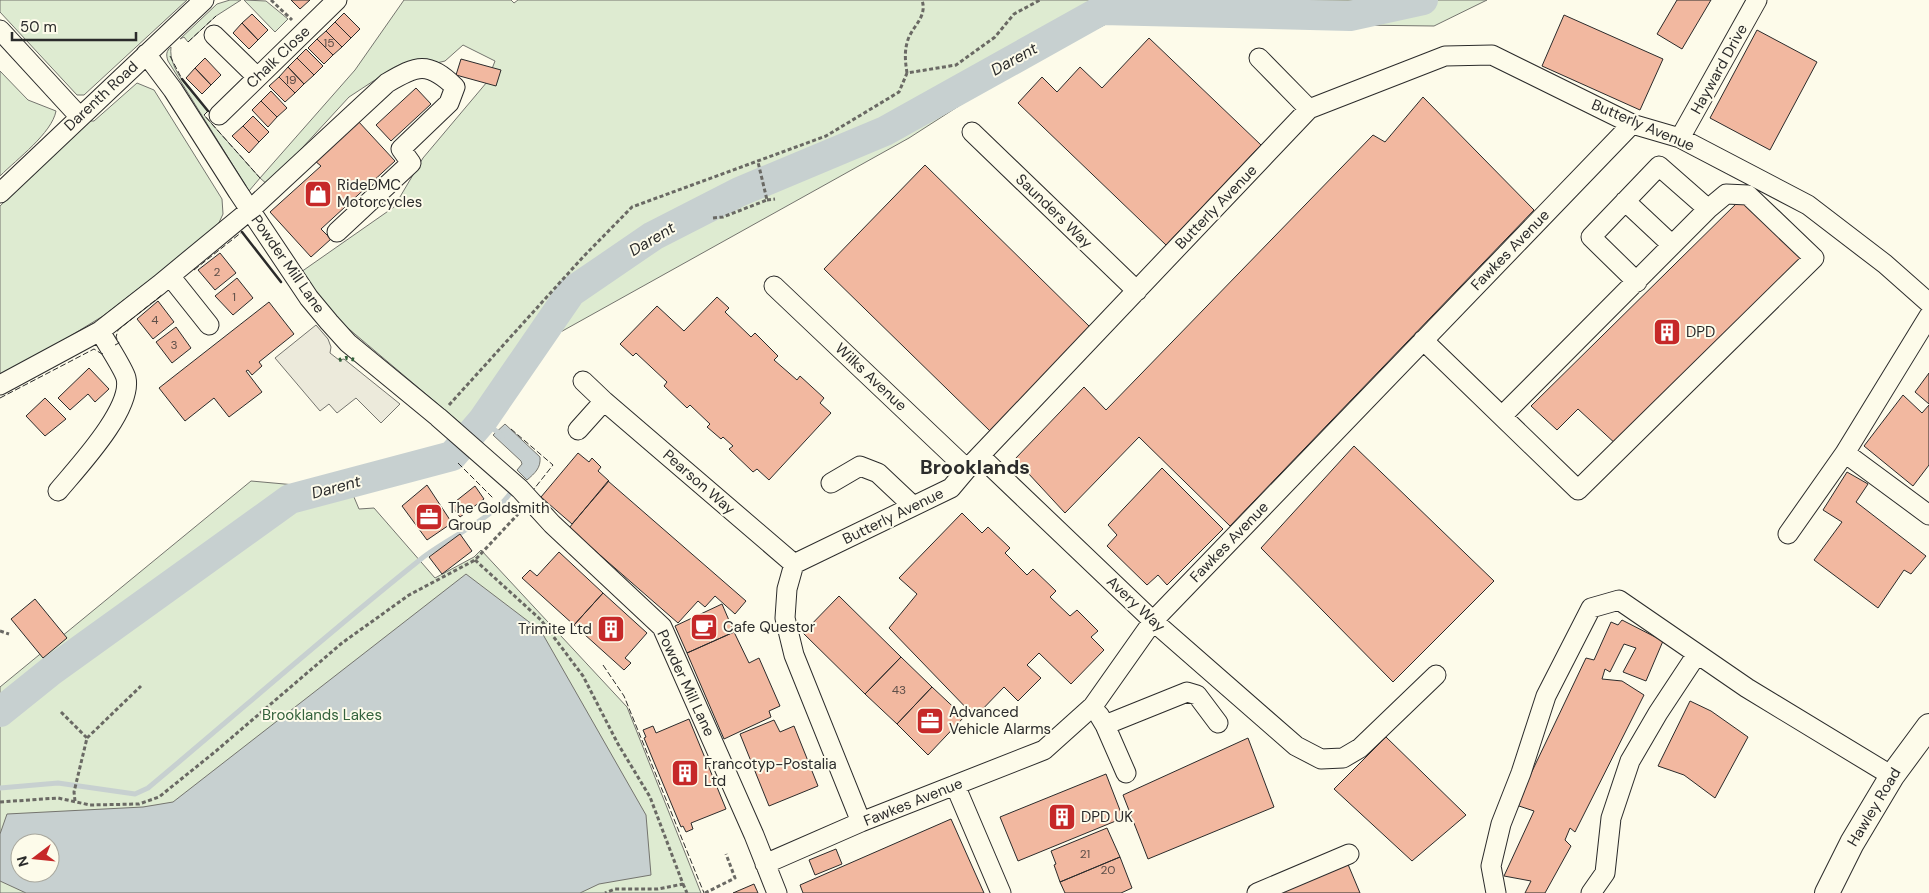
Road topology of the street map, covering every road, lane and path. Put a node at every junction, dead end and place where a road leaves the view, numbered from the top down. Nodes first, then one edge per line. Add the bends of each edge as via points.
1 (204, 0) edge
2 (271, 0) edge
3 (337, 0) edge
4 (922, 0) edge
5 (1040, 0) edge
6 (1757, 0) edge
7 (0, 30) edge
8 (305, 32) junction
9 (214, 35) dead end
10 (146, 54) junction
11 (1259, 58) dead end
12 (907, 73) junction
13 (257, 77) junction
14 (1310, 109) junction
15 (219, 115) dead end
16 (80, 116) junction
17 (1632, 124) junction
18 (972, 132) dead end
19 (1680, 138) junction
20 (758, 162) junction
21 (0, 193) edge
22 (775, 199) dead end
23 (767, 200) junction
24 (1625, 201) junction
25 (1708, 208) junction
26 (250, 210) junction
27 (713, 218) dead end
28 (337, 232) dead end
29 (1672, 246) junction
30 (170, 276) junction
31 (1636, 282) junction
32 (774, 286) dead end
33 (1137, 290) junction
34 (1929, 302) edge
35 (1929, 316) edge
36 (209, 324) dead end
37 (100, 331) junction
38 (1423, 340) junction
39 (583, 382) dead end
40 (0, 385) edge
41 (604, 401) junction
42 (1502, 416) junction
43 (444, 423) junction
44 (578, 430) dead end
45 (1845, 453) junction
46 (973, 462) junction
47 (831, 483) dead end
48 (521, 490) junction
49 (58, 491) dead end
50 (913, 506) junction
51 (1929, 515) edge
52 (1788, 534) dead end
53 (475, 560) junction
54 (794, 564) junction
55 (1153, 621) junction
56 (0, 631) edge
57 (9, 634) dead end
58 (1697, 654) junction
59 (1436, 675) dead end
60 (141, 686) dead end
61 (1092, 706) junction
62 (61, 712) dead end
63 (1218, 723) dead end
64 (1105, 725) junction
65 (1929, 726) edge
66 (87, 738) junction
67 (1126, 773) dead end
68 (1892, 776) junction
69 (955, 784) junction
70 (75, 801) junction
71 (0, 802) edge
72 (861, 822) junction
73 (726, 854) dead end
74 (1350, 854) dead end
75 (765, 864) junction
76 (682, 884) junction
77 (605, 893) edge
78 (687, 893) edge
79 (705, 893) edge
80 (777, 893) edge
81 (1001, 893) edge
82 (1257, 893) edge
83 (1496, 893) edge
84 (1591, 893) edge
85 (1826, 893) edge

1 - 10 street, Darenth Road
2 - 8 path
3 - 8 street, Chalk Close
4 - 12 path via 920,22 909,36 904,55
5 - 12 path via 1014,14 995,37 956,65
6 - 19 street, Hayward Drive
7 - 16 street
8 - 13 street, Chalk Close
9 - 13 street
10 - 16 street, Darenth Road
10 - 26 street, Powder Mill Lane via 174,90
11 - 14 street
12 - 20 path via 899,92 826,136
13 - 15 street, Chalk Close
14 - 17 street, Butterly Avenue via 1444,56 1492,56
14 - 33 street, Butterly Avenue
16 - 21 street, Darenth Road
17 - 19 street, Butterly Avenue
17 - 38 street, Fawkes Avenue
18 - 33 street, Saunders Way
19 - 34 street, Butterly Avenue via 1808,205
20 - 23 path
20 - 43 path via 632,207 583,257
22 - 23 path
23 - 27 path
24 - 25 street via 1658,166
24 - 29 street
24 - 31 street via 1591,237
25 - 29 street
25 - 42 street via 1726,194 1748,195 1814,258 1578,490
26 - 28 street via 387,83 403,73 422,68 441,73 454,87 449,103 401,149 410,164
26 - 30 street
26 - 43 street, Powder Mill Lane via 309,298 348,343
29 - 31 street
30 - 36 street
30 - 37 street
31 - 42 street
32 - 46 street, Wilks Avenue
33 - 46 street, Butterly Avenue
35 - 45 street
37 - 40 street
37 - 49 street via 126,377 126,392 100,442
38 - 42 street
38 - 55 street, Fawkes Avenue
39 - 41 street, Pearson Way
41 - 44 street
41 - 54 street, Pearson Way
43 - 48 street, Powder Mill Lane
45 - 51 street
45 - 52 street
46 - 50 street, Butterly Avenue via 951,488
46 - 55 street, Avery Way
47 - 50 street via 860,466 878,473
48 - 53 path
48 - 75 street, Powder Mill Lane via 552,524 662,627
50 - 54 street, Butterly Avenue
53 - 70 path via 409,595 342,644 159,798 139,804
53 - 76 path via 541,620 583,676 650,797
54 - 72 street via 787,588 785,618 792,646
55 - 59 street, Avery Way via 1296,746 1321,759 1343,758 1360,748
55 - 61 street, Fawkes Avenue
56 - 57 path
58 - 68 street via 1746,688
58 - 83 street via 1619,600 1591,608 1546,696 1501,824 1491,866
58 - 84 street via 1630,761 1612,818 1606,873
60 - 66 path
61 - 64 street
61 - 69 street, Fawkes Avenue via 1044,750
62 - 66 path
63 - 64 street via 1197,696 1187,692
64 - 67 street
65 - 68 main road, Hawley Road
66 - 70 path via 74,792
68 - 85 main road, Hawley Road
69 - 72 street, Fawkes Avenue
69 - 81 street
70 - 71 path via 58,798
72 - 75 street, Fawkes Avenue
73 - 79 path via 735,878
74 - 82 street
75 - 80 street, Powder Mill Lane
76 - 77 path via 658,889 615,889
76 - 78 path

